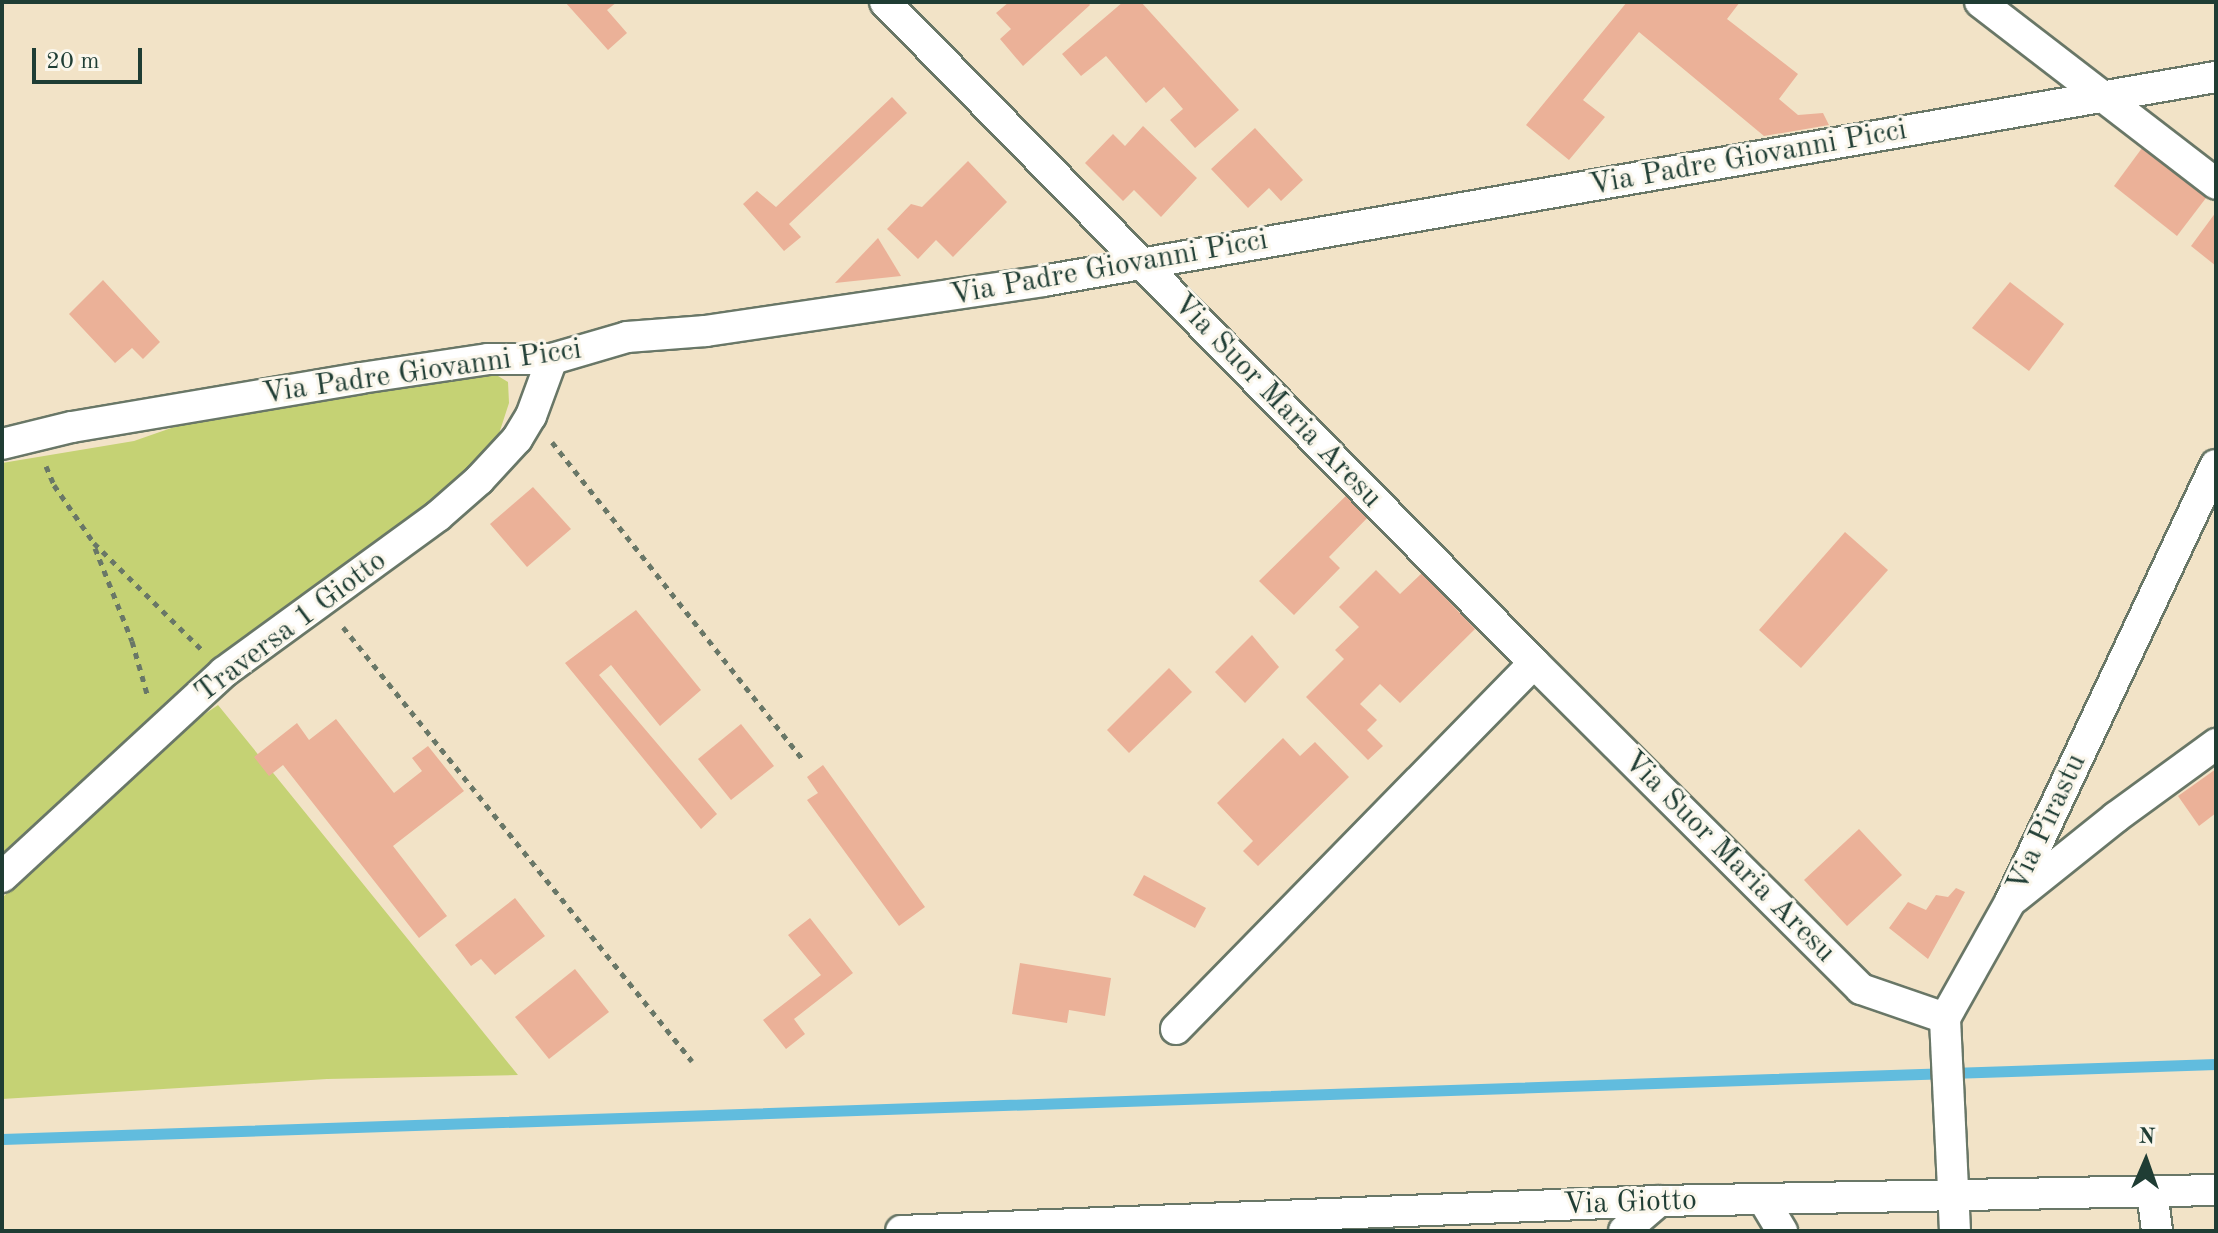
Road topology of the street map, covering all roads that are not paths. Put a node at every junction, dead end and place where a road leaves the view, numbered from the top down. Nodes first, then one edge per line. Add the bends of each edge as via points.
1 (885, 2) edge
2 (1980, 2) edge
3 (2216, 77) edge
4 (2103, 97) junction
5 (2216, 184) edge
6 (1141, 263) junction
7 (552, 359) junction
8 (2, 444) edge
9 (2216, 465) edge
10 (1534, 663) junction
11 (2216, 744) edge
12 (2, 877) edge
13 (2010, 902) junction
14 (1176, 1029) dead end
15 (1946, 1030) junction
16 (2216, 1190) edge
17 (2152, 1191) junction
18 (1954, 1195) junction
19 (1659, 1201) junction
20 (1764, 1201) junction
21 (1085, 1227) edge
22 (901, 1231) edge
23 (917, 1231) edge
24 (1624, 1231) edge
25 (1782, 1231) edge
26 (1955, 1231) edge
27 (2157, 1231) edge

1 - 6 street, Via Suor Maria Aresu
2 - 4 street
3 - 4 street, Via Padre Giovanni Picci
4 - 5 street
4 - 6 street, Via Padre Giovanni Picci
6 - 7 street, Via Padre Giovanni Picci via 706,331 627,337
6 - 10 street, Via Suor Maria Aresu
7 - 8 street, Via Padre Giovanni Picci via 488,359 361,378 72,427
7 - 12 street, Traversa 1 Giotto via 531,416 479,480 224,672
9 - 13 street, Via Pirastu
10 - 14 street
10 - 15 street, Via Suor Maria Aresu via 1861,989
11 - 13 street
13 - 15 street, Via Pirastu
15 - 18 street
16 - 17 street, Via Giotto
17 - 18 street, Via Giotto
17 - 27 street
18 - 20 street, Via Giotto
18 - 26 street
19 - 20 street, Via Giotto
19 - 21 street, Via Giotto
19 - 24 street
20 - 25 street
21 - 23 street, Via Giotto
22 - 23 street, Via Giotto

